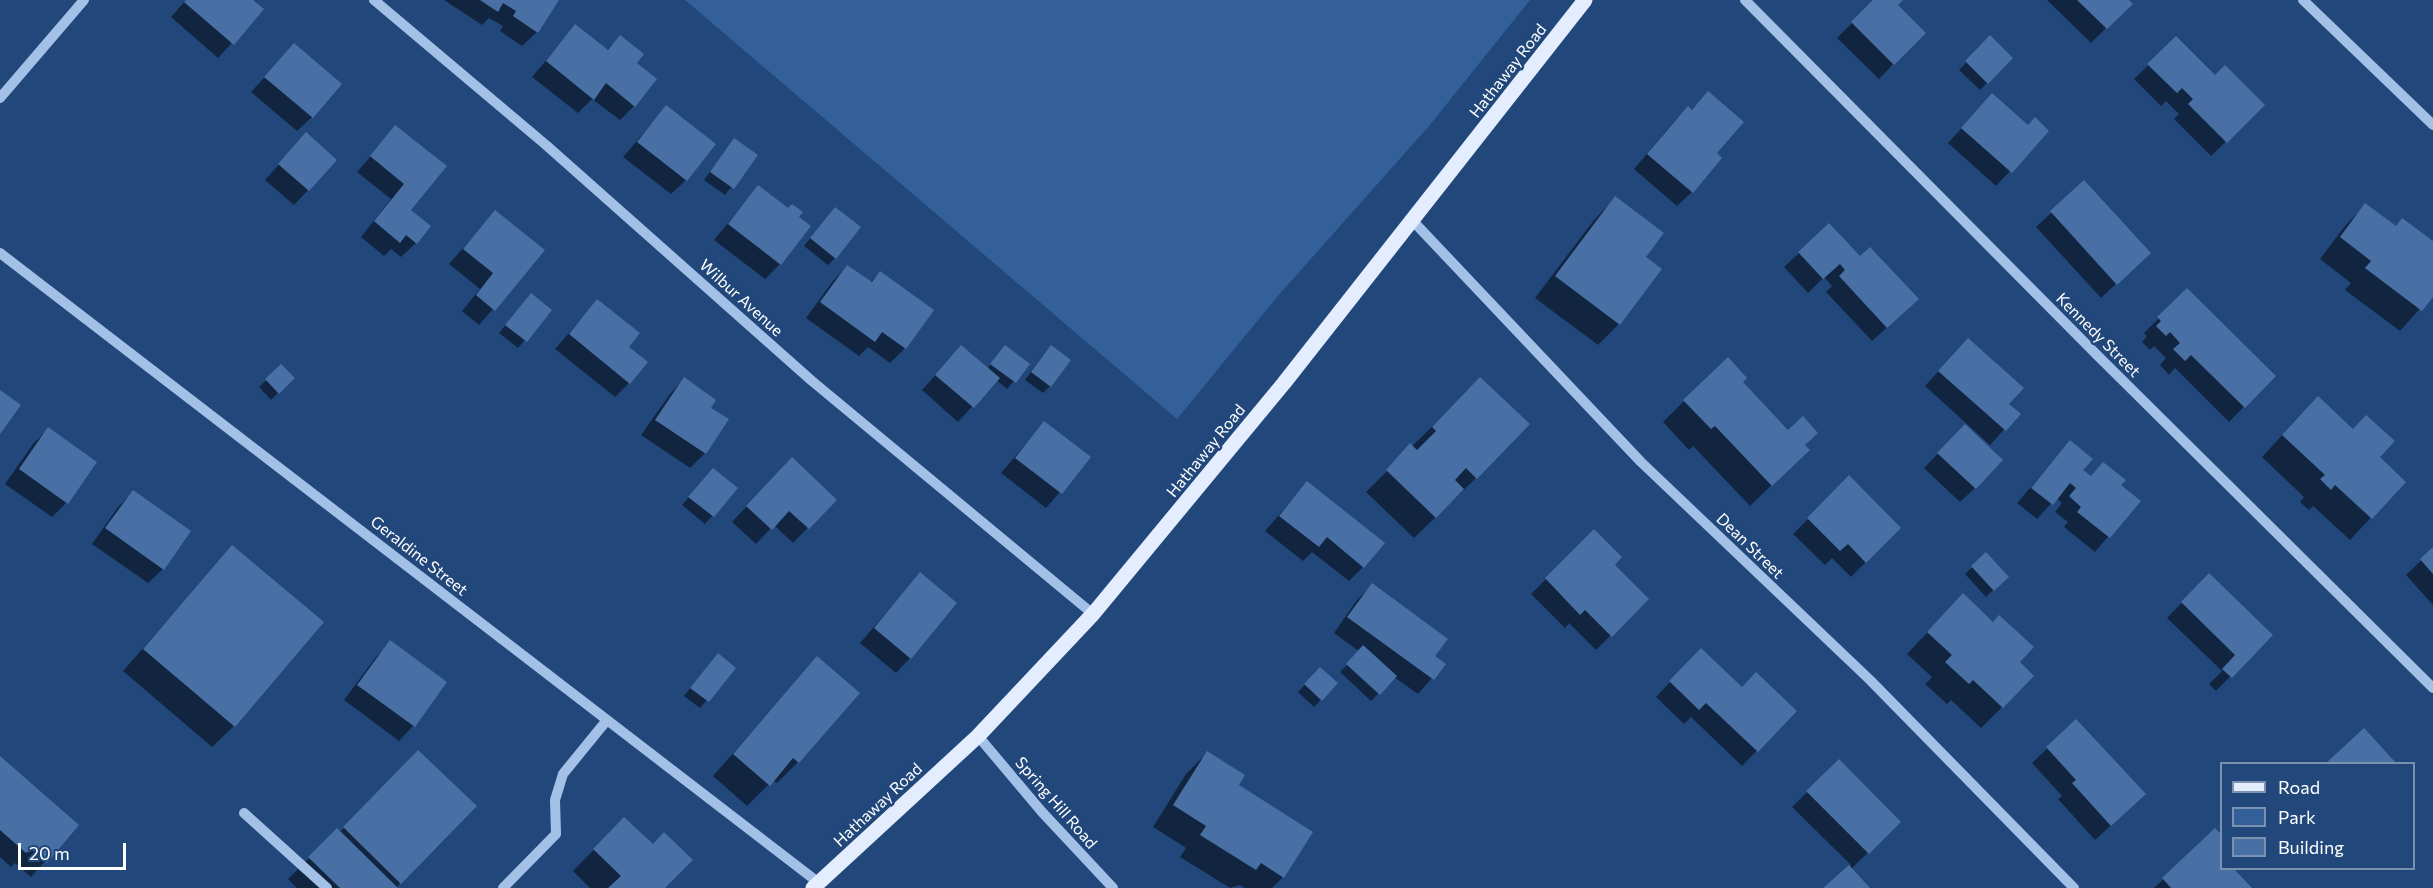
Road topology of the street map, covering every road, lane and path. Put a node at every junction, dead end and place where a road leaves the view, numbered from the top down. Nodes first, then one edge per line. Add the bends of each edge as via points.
1 (84, 0) edge
2 (374, 0) edge
3 (1585, 0) edge
4 (1745, 0) edge
5 (2303, 0) edge
6 (0, 98) edge
7 (2433, 125) edge
8 (1411, 219) junction
9 (0, 253) edge
10 (1093, 614) junction
11 (2433, 688) edge
12 (607, 720) junction
13 (978, 736) junction
14 (244, 813) dead end
15 (816, 885) edge
16 (327, 888) edge
17 (503, 888) edge
18 (1113, 888) edge
19 (2074, 888) edge

1 - 6 street
2 - 10 street, Wilbur Avenue via 546,145 812,381
3 - 8 main road, Hathaway Road
4 - 11 street, Kennedy Street
5 - 7 street
8 - 10 main road, Hathaway Road via 1284,383
8 - 19 street, Dean Street via 1641,462 1870,680
9 - 12 street, Geraldine Street
10 - 13 main road, Hathaway Road
12 - 15 street, Geraldine Street
12 - 17 street via 563,774 555,800 556,834
13 - 15 main road, Hathaway Road
13 - 18 street, Spring Hill Road
14 - 16 street

